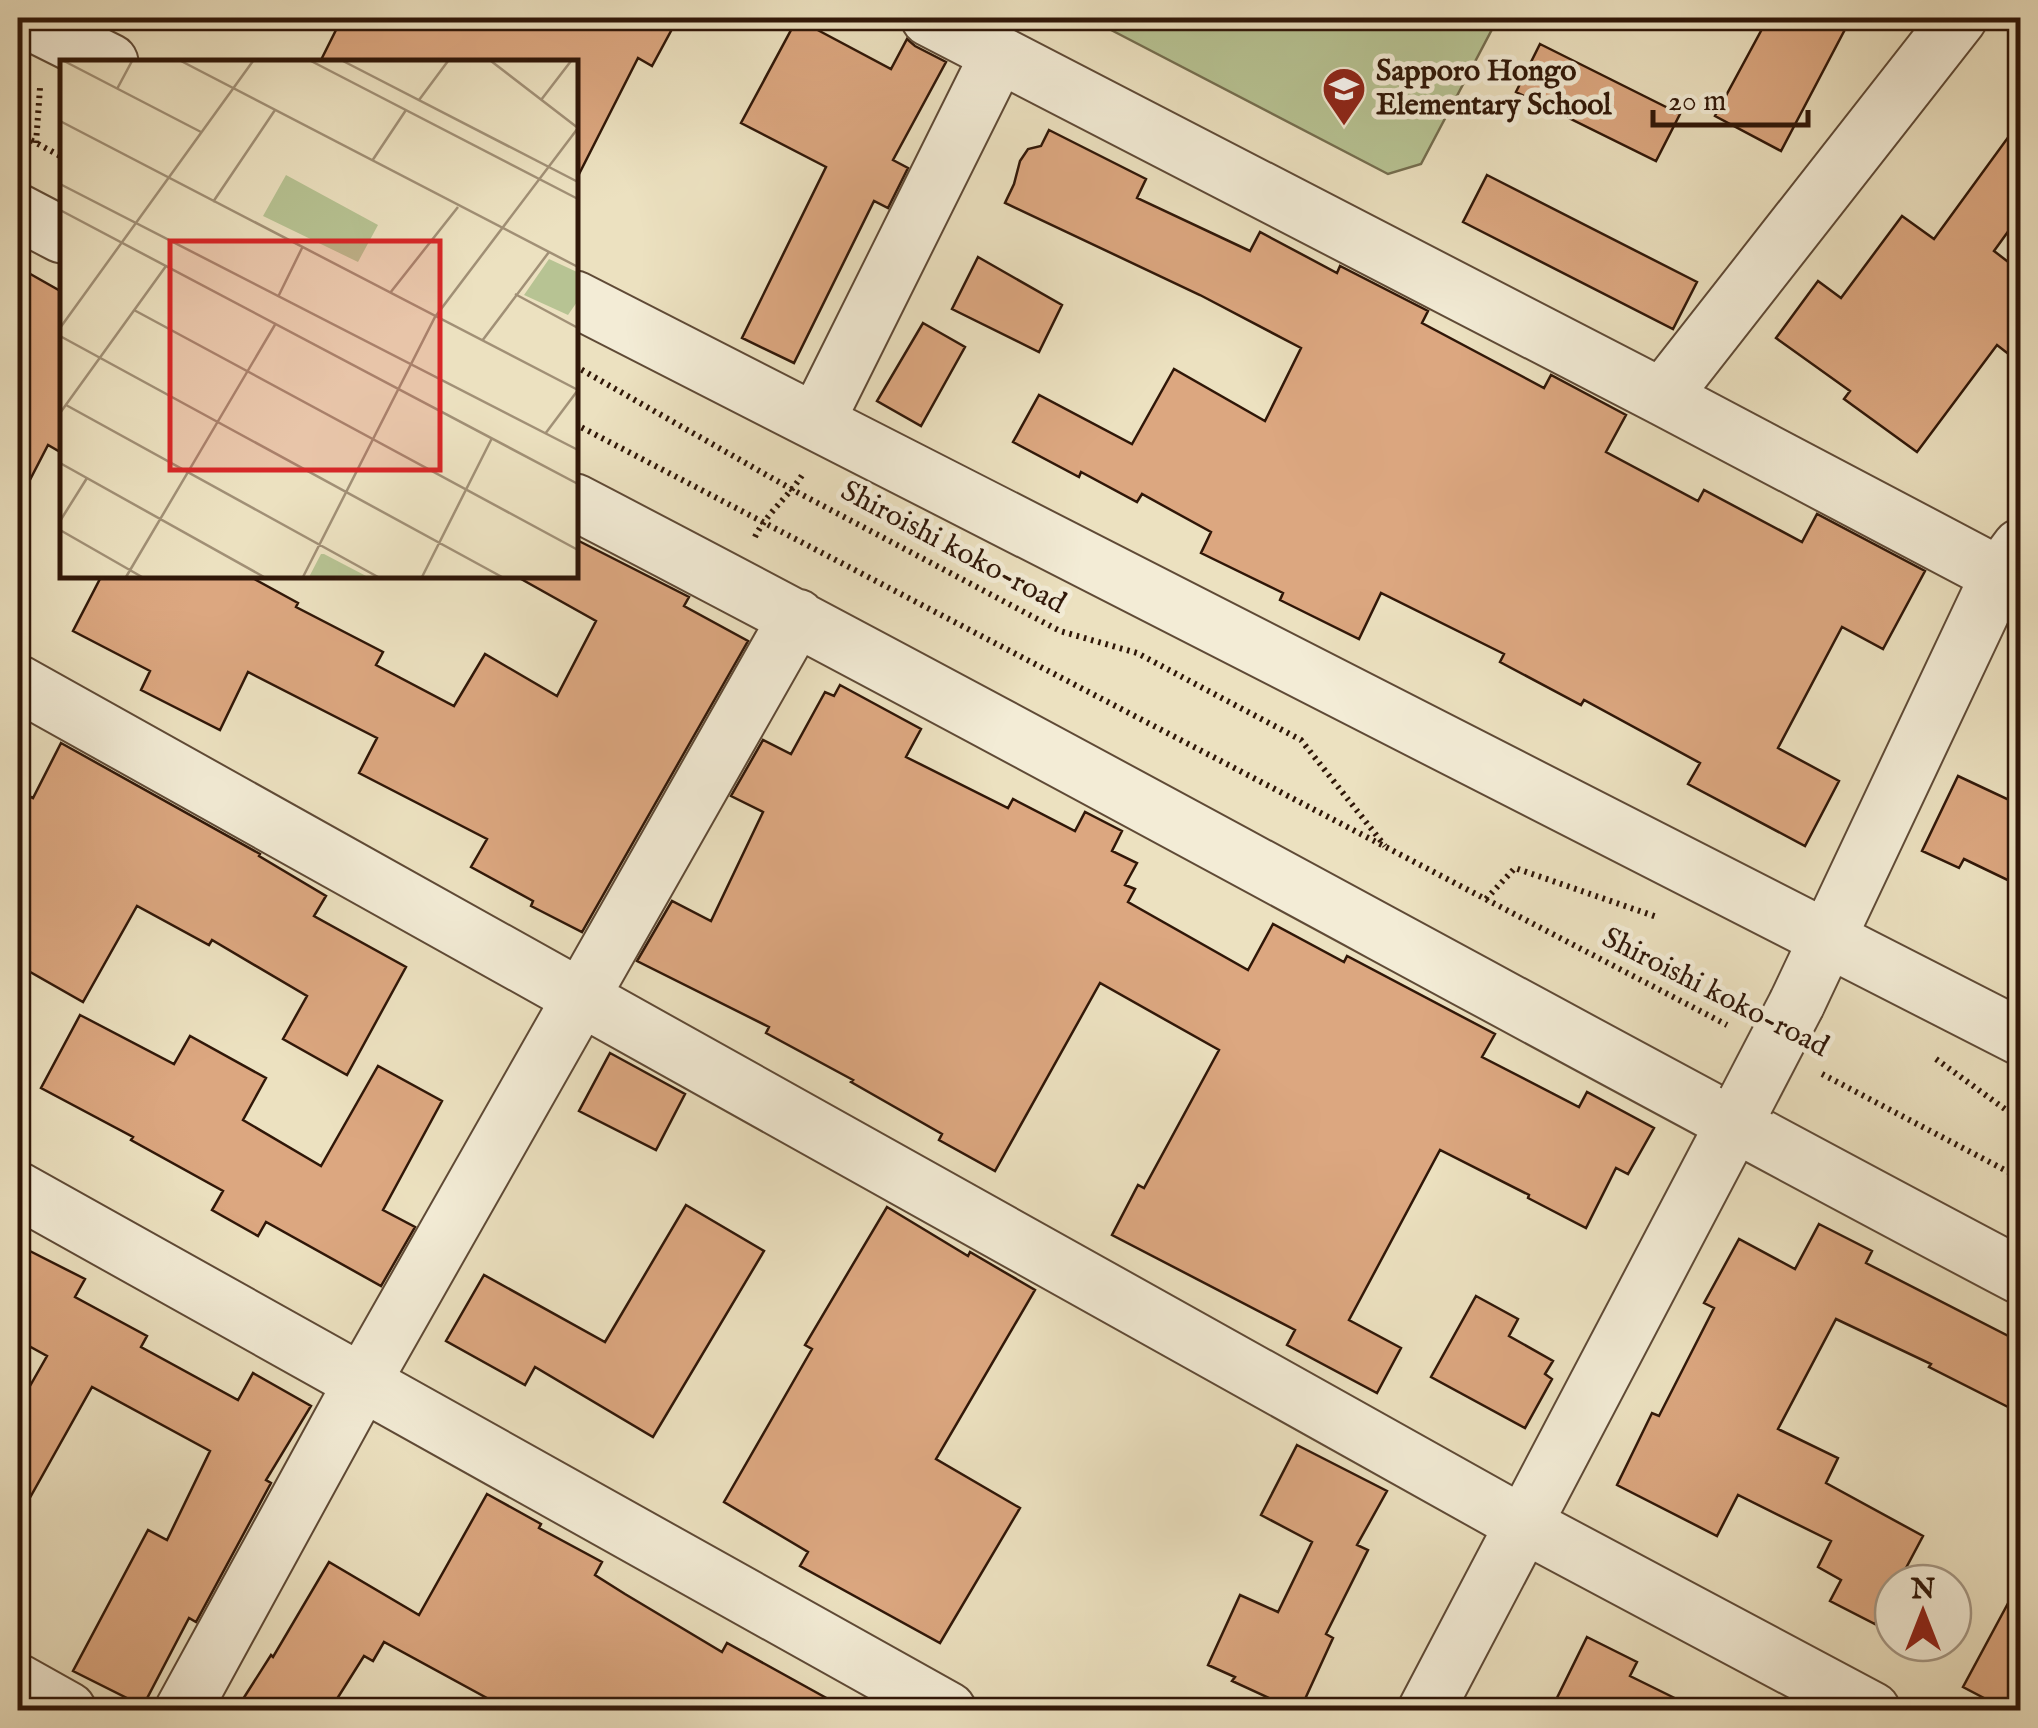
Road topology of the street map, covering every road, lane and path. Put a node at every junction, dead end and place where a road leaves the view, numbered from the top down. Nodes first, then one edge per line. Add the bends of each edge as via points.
1 (22, 18) edge
2 (929, 18) edge
3 (1959, 18) edge
4 (999, 54) junction
5 (106, 60) edge
6 (29, 80) dead end
7 (18, 133) edge
8 (36, 143) junction
9 (60, 155) edge
10 (18, 212) edge
11 (60, 234) edge
12 (578, 301) edge
13 (578, 368) edge
14 (1662, 397) junction
15 (822, 425) junction
16 (578, 426) edge
17 (794, 490) junction
18 (578, 504) edge
19 (762, 522) junction
20 (2014, 569) edge
21 (732, 583) junction
22 (797, 617) junction
23 (18, 682) edge
24 (1388, 849) junction
25 (1486, 900) junction
26 (1664, 919) dead end
27 (1828, 937) junction
28 (582, 996) junction
29 (1734, 1028) dead end
30 (2020, 1037) edge
31 (1811, 1068) dead end
32 (1740, 1113) junction
33 (2020, 1178) edge
34 (18, 1190) edge
35 (2020, 1276) edge
36 (363, 1381) junction
37 (1523, 1524) junction
38 (18, 1682) edge
39 (68, 1710) edge
40 (182, 1710) edge
41 (948, 1710) edge
42 (1426, 1710) edge
43 (1872, 1710) edge

1 - 5 street
2 - 4 street
3 - 14 street
4 - 14 street
4 - 15 street
6 - 8 path via 40,88
7 - 8 path
8 - 9 path
10 - 11 street
12 - 15 street
13 - 17 path, Shiroishi koko-road
14 - 20 street
15 - 17 path
15 - 27 street
16 - 19 path, Shiroishi koko-road
17 - 19 path
17 - 24 path, Shiroishi koko-road via 1060,631 1137,652 1302,740
18 - 21 street
19 - 21 path
19 - 24 path, Shiroishi koko-road
20 - 27 street
21 - 22 street
22 - 28 street
22 - 32 street
23 - 28 street
24 - 25 path, Shiroishi koko-road
25 - 26 path via 1515,868
25 - 29 path, Shiroishi koko-road
27 - 30 street
27 - 32 street, bridge
28 - 36 street
28 - 37 street
31 - 33 path, Shiroishi koko-road
32 - 35 street
32 - 37 street
34 - 36 street
36 - 40 street
36 - 41 street
37 - 42 street
37 - 43 street
38 - 39 street

